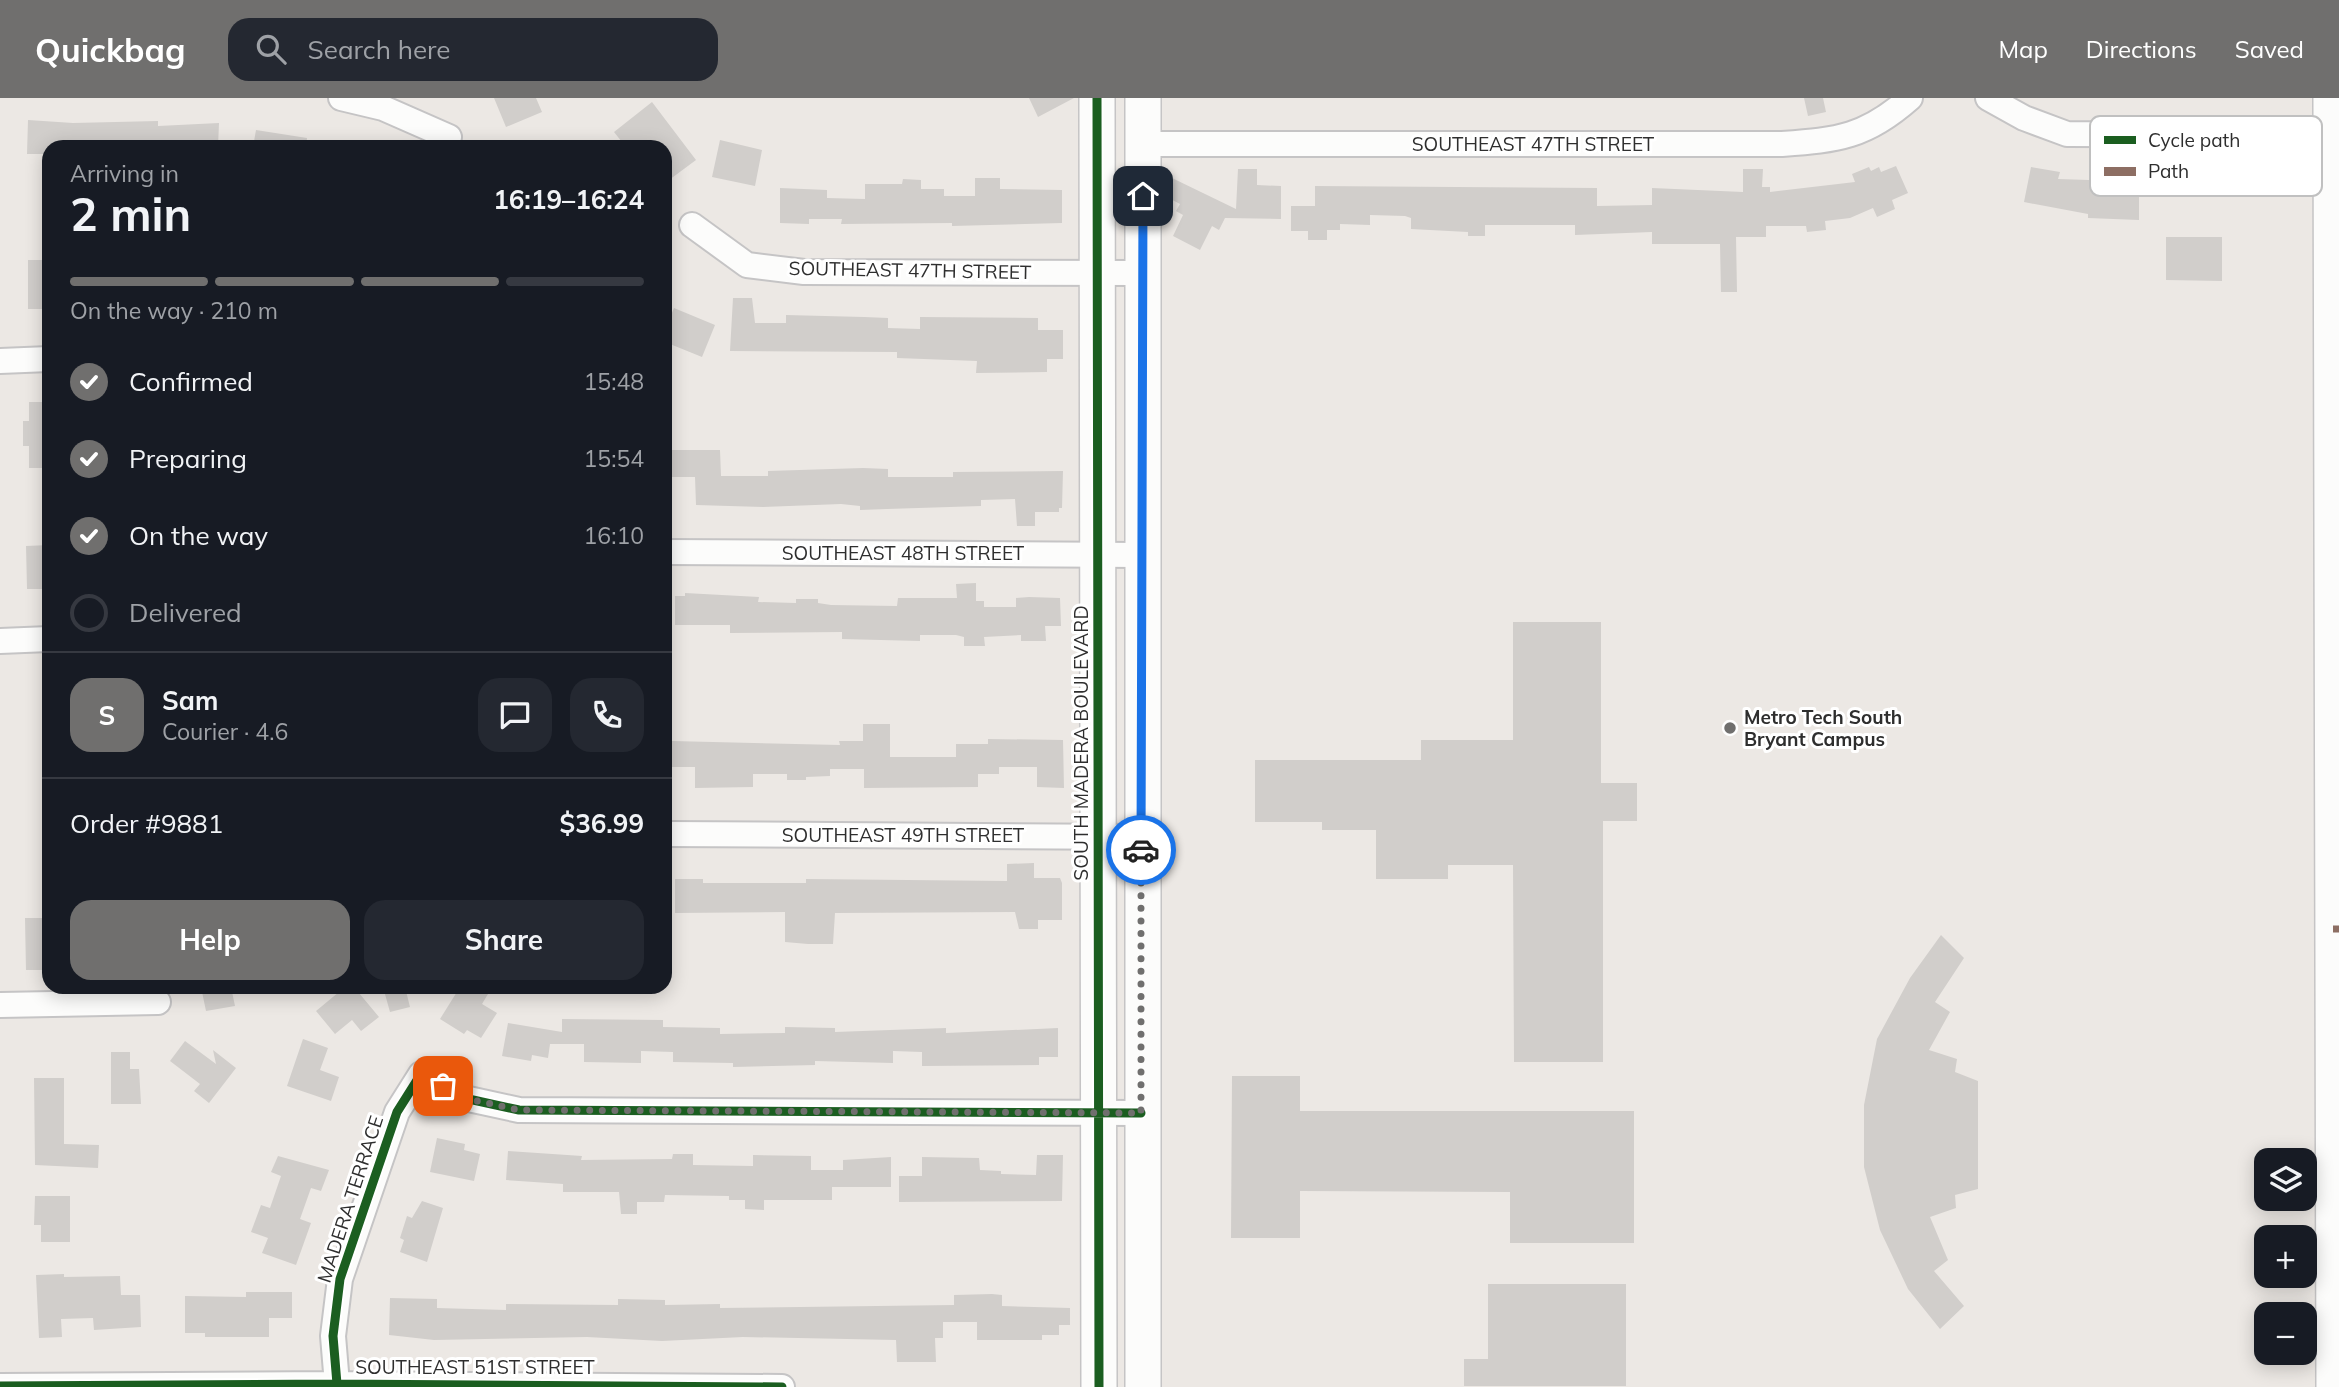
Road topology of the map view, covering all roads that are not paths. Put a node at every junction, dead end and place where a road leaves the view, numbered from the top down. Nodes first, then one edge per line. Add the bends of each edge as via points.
1 (341, 98) edge
2 (1097, 98) edge
3 (1143, 98) edge
4 (1910, 98) edge
5 (1988, 98) edge
6 (2331, 98) edge
7 (2090, 134) edge
8 (2322, 135) edge
9 (2331, 135) junction
10 (449, 137) dead end
11 (1143, 144) junction
12 (692, 225) dead end
13 (1097, 272) junction
14 (1142, 273) junction
15 (42, 359) edge
16 (0, 361) edge
17 (672, 552) edge
18 (1097, 554) junction
19 (1141, 555) junction
20 (42, 639) edge
21 (0, 641) edge
22 (672, 834) edge
23 (1098, 836) junction
24 (1141, 837) junction
25 (158, 1002) dead end
26 (0, 1005) edge
27 (1099, 1113) junction
28 (1141, 1113) junction
29 (2337, 1313) edge
30 (2336, 1372) edge
31 (337, 1384) junction
32 (0, 1386) edge
33 (782, 1387) edge
34 (1099, 1387) edge
35 (1143, 1387) edge

1 - 10 street via 383,108
2 - 13 street, SOUTH MADERA BOULEVARD
3 - 11 street
4 - 11 street, SOUTHEAST 47TH STREET via 1878,122 1840,139 1782,144
5 - 7 street via 2067,134
6 - 9 street
8 - 9 street
9 - 29 street
11 - 14 street
12 - 13 street, SOUTHEAST 47TH STREET via 747,265 804,272
13 - 14 street, SOUTHEAST 47TH STREET
13 - 18 street, SOUTH MADERA BOULEVARD
14 - 19 street
15 - 16 street
17 - 18 street, SOUTHEAST 48TH STREET
18 - 19 street, SOUTHEAST 48TH STREET
18 - 23 street, SOUTH MADERA BOULEVARD
19 - 24 street
20 - 21 street
22 - 23 street, SOUTHEAST 49TH STREET
23 - 24 street, SOUTHEAST 49TH STREET
23 - 27 street, SOUTH MADERA BOULEVARD
24 - 28 street
25 - 26 street
27 - 28 street
27 - 31 street, MADERA TERRACE via 519,1110 464,1098 421,1074 397,1112 340,1279 332,1336
27 - 34 street, SOUTH MADERA BOULEVARD
28 - 35 street
29 - 30 street
31 - 32 street, SOUTHEAST 51ST STREET
31 - 33 street, SOUTHEAST 51ST STREET

